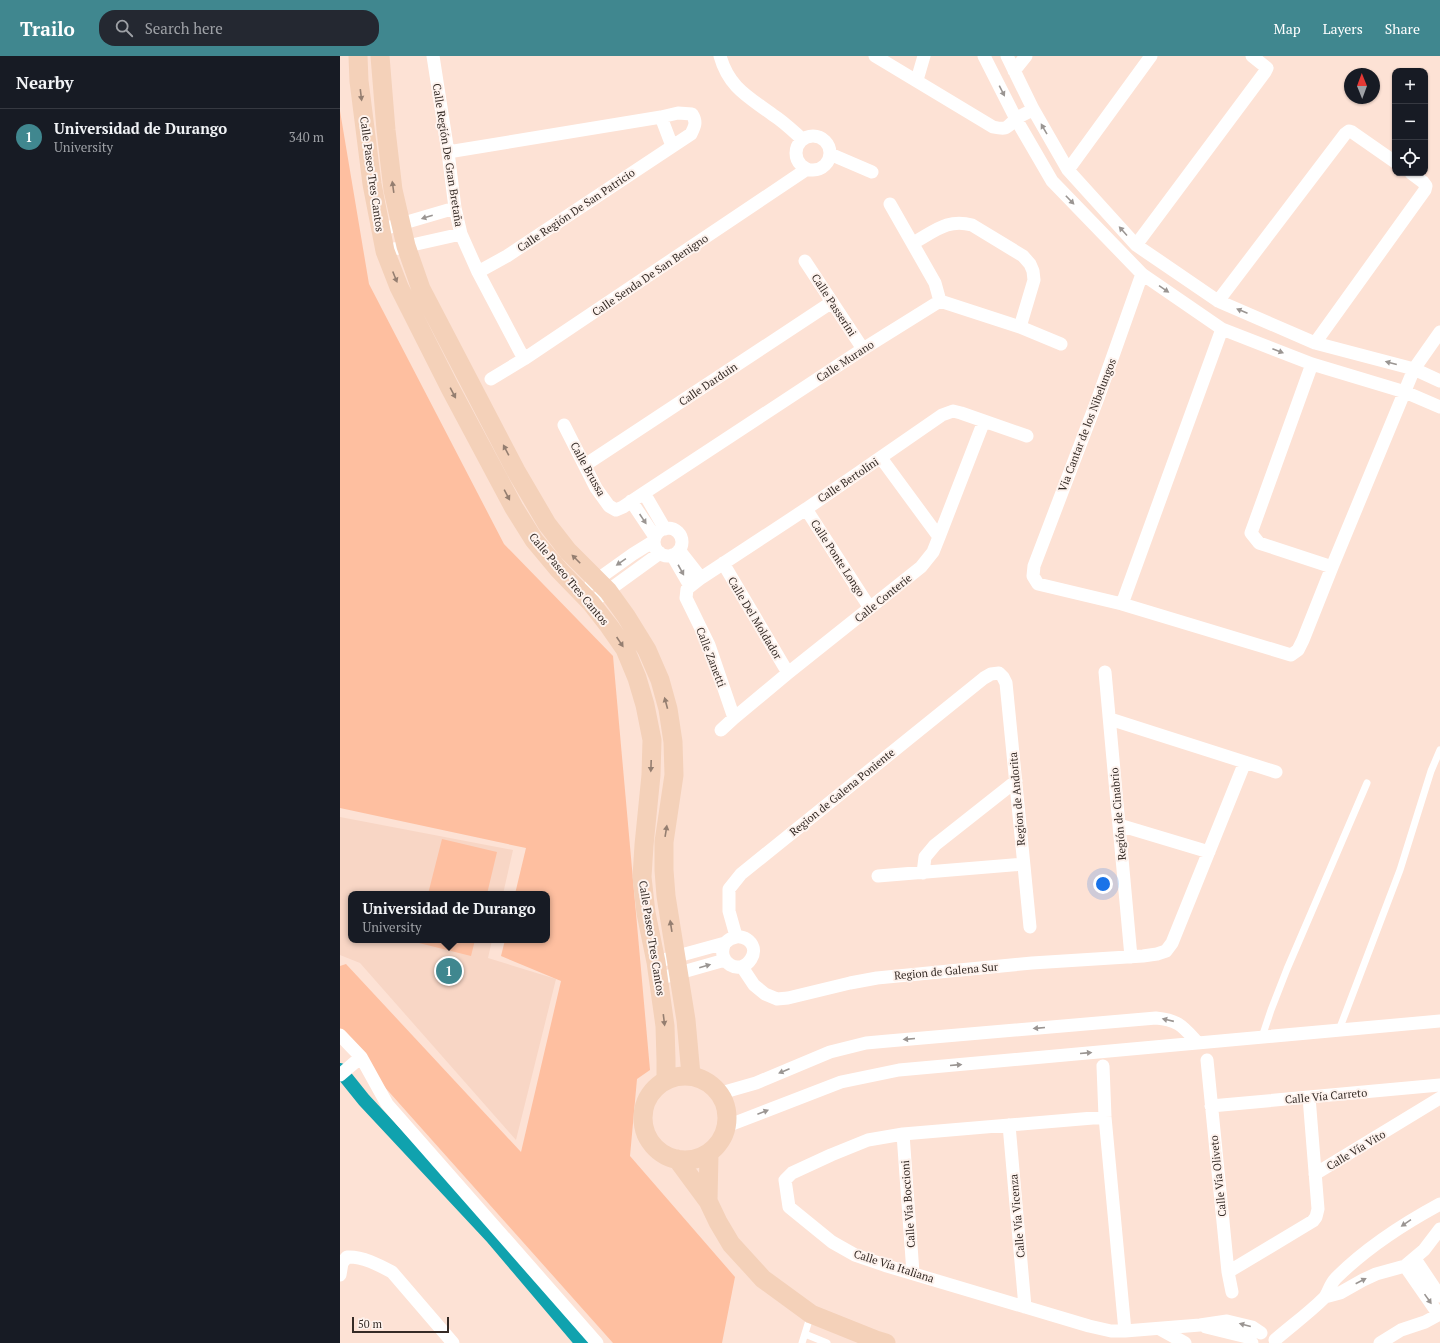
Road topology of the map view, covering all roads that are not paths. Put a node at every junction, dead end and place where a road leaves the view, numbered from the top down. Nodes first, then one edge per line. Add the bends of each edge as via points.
1 (358, 56) edge
2 (380, 56) edge
3 (433, 56) edge
4 (720, 56) edge
5 (875, 56) edge
6 (924, 56) edge
7 (984, 56) edge
8 (1007, 56) edge
9 (1026, 56) edge
10 (1151, 56) edge
11 (1252, 56) edge
12 (1014, 71) junction
13 (917, 80) junction
14 (1033, 109) junction
15 (660, 117) junction
16 (1016, 119) junction
17 (802, 139) junction
18 (672, 146) junction
19 (448, 152) junction
20 (830, 154) junction
21 (1392, 160) edge
22 (807, 169) junction
23 (1068, 170) junction
24 (872, 172) dead end
25 (1414, 176) edge
26 (890, 204) dead end
27 (455, 208) junction
28 (400, 225) junction
29 (380, 230) junction
30 (461, 234) junction
31 (913, 243) junction
32 (406, 246) junction
33 (1136, 246) junction
34 (385, 251) junction
35 (805, 261) dead end
36 (478, 272) junction
37 (1142, 274) junction
38 (940, 301) junction
39 (1218, 301) junction
40 (832, 302) junction
41 (1020, 327) junction
42 (1222, 329) junction
43 (1440, 332) edge
44 (1316, 343) junction
45 (1061, 344) dead end
46 (863, 349) junction
47 (524, 359) junction
48 (1312, 364) junction
49 (1414, 369) junction
50 (491, 379) dead end
51 (1440, 381) edge
52 (1405, 392) junction
53 (1440, 407) edge
54 (984, 421) junction
55 (564, 424) dead end
56 (1028, 436) dead end
57 (881, 458) junction
58 (585, 465) junction
59 (644, 493) junction
60 (631, 501) junction
61 (806, 509) junction
62 (616, 510) joint
63 (666, 528) junction
64 (939, 537) junction
65 (655, 539) junction
66 (670, 553) junction
67 (723, 563) junction
68 (1332, 567) junction
69 (701, 578) junction
70 (602, 585) junction
71 (688, 592) junction
72 (585, 597) junction
73 (1122, 604) junction
74 (870, 608) junction
75 (1105, 672) dead end
76 (788, 673) junction
77 (999, 673) joint
78 (734, 718) junction
79 (1110, 718) junction
80 (721, 730) dead end
81 (1440, 750) edge
82 (1245, 762) junction
83 (1276, 772) dead end
84 (1016, 781) junction
85 (1366, 783) dead end
86 (1119, 825) junction
87 (1209, 852) junction
88 (1023, 864) junction
89 (923, 873) junction
90 (878, 876) dead end
91 (1030, 926) dead end
92 (731, 940) junction
93 (1131, 957) junction
94 (725, 960) junction
95 (678, 965) junction
96 (742, 966) junction
97 (657, 970) junction
98 (1440, 1022) edge
99 (1339, 1030) junction
100 (340, 1035) edge
101 (1262, 1037) junction
102 (1198, 1043) junction
103 (361, 1057) junction
104 (1207, 1060) dead end
105 (1102, 1066) dead end
106 (344, 1072) edge
107 (691, 1075) junction
108 (666, 1080) junction
109 (1440, 1085) edge
110 (721, 1093) junction
111 (1309, 1097) junction
112 (1440, 1098) edge
113 (1211, 1106) junction
114 (1105, 1117) junction
115 (1009, 1125) junction
116 (727, 1126) junction
117 (903, 1134) junction
118 (709, 1152) junction
119 (677, 1159) junction
120 (1315, 1174) junction
121 (708, 1201) junction
122 (1440, 1204) edge
123 (1440, 1230) edge
124 (1410, 1263) junction
125 (1228, 1272) junction
126 (912, 1273) junction
127 (340, 1275) edge
128 (1232, 1292) dead end
129 (1440, 1296) edge
130 (1325, 1297) junction
131 (1025, 1307) junction
132 (811, 1314) junction
133 (1439, 1315) edge
134 (1160, 1329) junction
135 (1125, 1331) junction
136 (805, 1334) junction
137 (442, 1337) edge
138 (871, 1340) edge
139 (1255, 1340) edge
140 (1276, 1341) edge
141 (453, 1343) edge
142 (597, 1343) edge
143 (801, 1343) edge
144 (828, 1343) edge
145 (1185, 1343) edge
146 (1380, 1343) edge

1 -> 29 street, Calle Paseo Tres Cantos via 372,184
28 -> 2 street, Calle Paseo Tres Cantos via 393,190
3 - 19 street, Calle Región De Gran Bretaña
4 - 17 street via 735,86
5 - 13 street
6 - 13 street
7 -> 16 street
8 - 12 street
9 - 12 street
10 - 23 street
11 - 33 street via 1267,68 1265,72
12 - 14 street
13 - 16 street via 993,127 1009,127
14 - 16 street
23 -> 14 street
15 - 18 street
15 - 18 street, Calle Región De San Patricio via 685,113 692,114 695,119 696,125 691,134
15 - 19 street, Calle Región De San Patricio
16 -> 37 street via 1052,181
17 - 20 street via 818,136 829,147
17 - 22 street via 796,152 797,159
18 - 36 street, Calle Región De San Patricio via 507,256
19 - 27 street, Calle Región De Gran Bretaña
20 - 22 street via 828,162 822,167 815,170
20 - 24 street
21 - 39 street via 1352,132 1345,134
22 - 47 street, Calle Senda De San Benigno
33 -> 23 street
25 - 44 street via 1423,182 1425,190
26 - 31 street
27 -> 28 street
27 - 30 street, Calle Región De Gran Bretaña
28 - 29 street
28 - 32 street, Calle Paseo Tres Cantos
29 - 34 street, Calle Paseo Tres Cantos
30 - 32 street
30 - 36 street, Calle Región De Gran Bretaña
31 - 38 street via 936,283
31 - 41 street via 945,225 963,223 1023,256 1030,264 1034,280
32 - 34 street
70 -> 32 street, Calle Paseo Tres Cantos via 568,551 543,518 421,289
33 - 39 street
34 -> 72 street, Calle Paseo Tres Cantos via 399,287 514,508 534,540
35 - 40 street, Calle Passerini
36 - 47 street, Calle Región De Gran Bretaña
37 -> 42 street
37 - 73 street, Via Cantar de los Nibelungos via 1032,576 1038,584
38 - 41 street
38 - 46 street, Calle Murano
44 -> 39 street
40 - 46 street, Calle Passerini
40 - 58 street, Calle Darduin
41 - 45 street
42 -> 48 street
42 - 73 street
43 - 49 street
49 -> 44 street
46 - 59 street, Calle Murano
47 - 50 street, Calle Senda De San Benigno
48 - 52 street
48 - 68 street via 1251,533 1259,543
49 - 51 street
49 - 52 street
52 - 53 street
52 - 68 street
54 - 56 street, Calle Bertolini
54 - 57 street, Calle Bertolini via 961,413 942,415
54 - 64 street, Calle Conterie
55 - 58 street, Calle Brussa
57 - 61 street, Calle Bertolini
57 - 64 street
58 - 62 street, Calle Brussa via 596,488 609,506
59 - 60 street, Calle Murano
59 - 63 street
60 - 62 street, Calle Murano
60 -> 65 street
61 - 67 street, Calle Bertolini
61 - 74 street, Calle Ponte Longo
63 - 65 street via 657,533
63 - 66 street via 675,530 681,542
64 - 74 street, Calle Conterie via 933,552 920,568
65 - 66 street via 655,546
65 -> 70 street via 633,554
66 - 69 street
66 - 70 street
66 -> 71 street
67 - 69 street, Calle Bertolini
67 - 76 street, Calle Del Moldador
68 - 73 street via 1303,640 1298,650 1291,655
69 - 71 street, Calle Bertolini
70 - 72 street
95 -> 70 street, Calle Paseo Tres Cantos via 664,870 664,842 674,775 668,709 660,680 647,650 626,616
71 - 78 street, Calle Zanetti
72 -> 97 street, Calle Paseo Tres Cantos via 625,649 647,712 652,740 651,775 642,876
74 - 76 street, Calle Conterie
75 - 79 street, Región de Cinabrio
76 - 78 street, Calle Conterie
77 - 84 street, Region de Andorita via 1006,683
77 - 92 street, Region de Galena Poniente via 984,678 741,874 729,889
78 - 80 street, Calle Conterie
79 - 82 street
79 - 86 street, Región de Cinabrio
81 - 99 lane via 1400,870
82 - 83 street
82 - 87 street
84 - 88 street, Region de Andorita
84 - 89 street via 935,845 925,857
85 - 101 lane via 1279,990
86 - 87 street
86 - 93 street, Región de Cinabrio
87 - 93 street, Region de Galena Sur via 1172,943 1166,951
88 - 89 street
88 - 91 street, Region de Andorita
89 - 90 street
92 - 94 street via 722,951
92 - 95 street
92 - 96 street via 746,939 752,946 752,956 747,964
93 - 96 street, Region de Galena Sur via 1032,963 878,978 788,998 765,994 754,985
95 -> 94 street
94 - 96 street via 732,966
95 - 97 street
95 - 107 street, Calle Paseo Tres Cantos
97 -> 108 street, Calle Paseo Tres Cantos via 665,1026
98 - 99 street
99 - 101 street
100 - 103 street
101 - 102 street
102 -> 110 street via 1176,1022 1156,1018 866,1043 830,1052 756,1083
116 -> 102 street via 841,1082 899,1070
103 - 106 street
103 - 142 street via 387,1104
104 - 113 street, Calle Vía Oliveto
105 - 114 street
107 - 108 street
107 - 110 street via 705,1080
108 - 119 street via 655,1087 648,1096 642,1115 643,1125 658,1151
109 - 111 street, Calle Vía Carreto
110 - 116 street via 728,1116
111 - 113 street, Calle Vía Carreto
111 - 120 street
112 - 120 street, Calle Vía Vito
113 - 125 street, Calle Vía Oliveto
114 - 115 street, Calle Vía Italiana
114 - 135 street
115 - 117 street, Calle Vía Italiana
115 - 131 street, Calle Vía Vicenza
116 - 118 street via 718,1145
117 - 126 street, Calle Vía Boccioni
117 - 126 street, Calle Vía Italiana via 868,1140 831,1154 792,1173 785,1180 789,1207 832,1242 855,1255
118 - 119 street via 700,1158
118 - 121 street
119 - 121 street
120 - 125 street, Calle Vía Vito via 1318,1209 1316,1217
121 - 132 street via 731,1244 746,1262 763,1279
122 -> 130 street via 1410,1220 1352,1263 1330,1284
123 - 124 street
124 - 129 street
130 -> 124 street via 1340,1293 1376,1274
124 -> 133 street
125 - 128 street, Calle Vía Oliveto
126 - 131 street, Calle Vía Italiana
127 - 137 street via 342,1263 347,1257 373,1263 392,1272
130 - 140 street
131 - 135 street, Calle Vía Italiana via 1111,1331
132 - 136 lane
132 - 138 street
133 - 146 street via 1401,1330
134 - 135 street, Calle Vía Italiana
134 - 139 street, Calle Vía Italiana via 1227,1321 1252,1327
134 - 145 street
136 - 143 lane
136 - 144 lane
137 - 141 street
139 - 140 street, Calle Vía Italiana via 1270,1334

